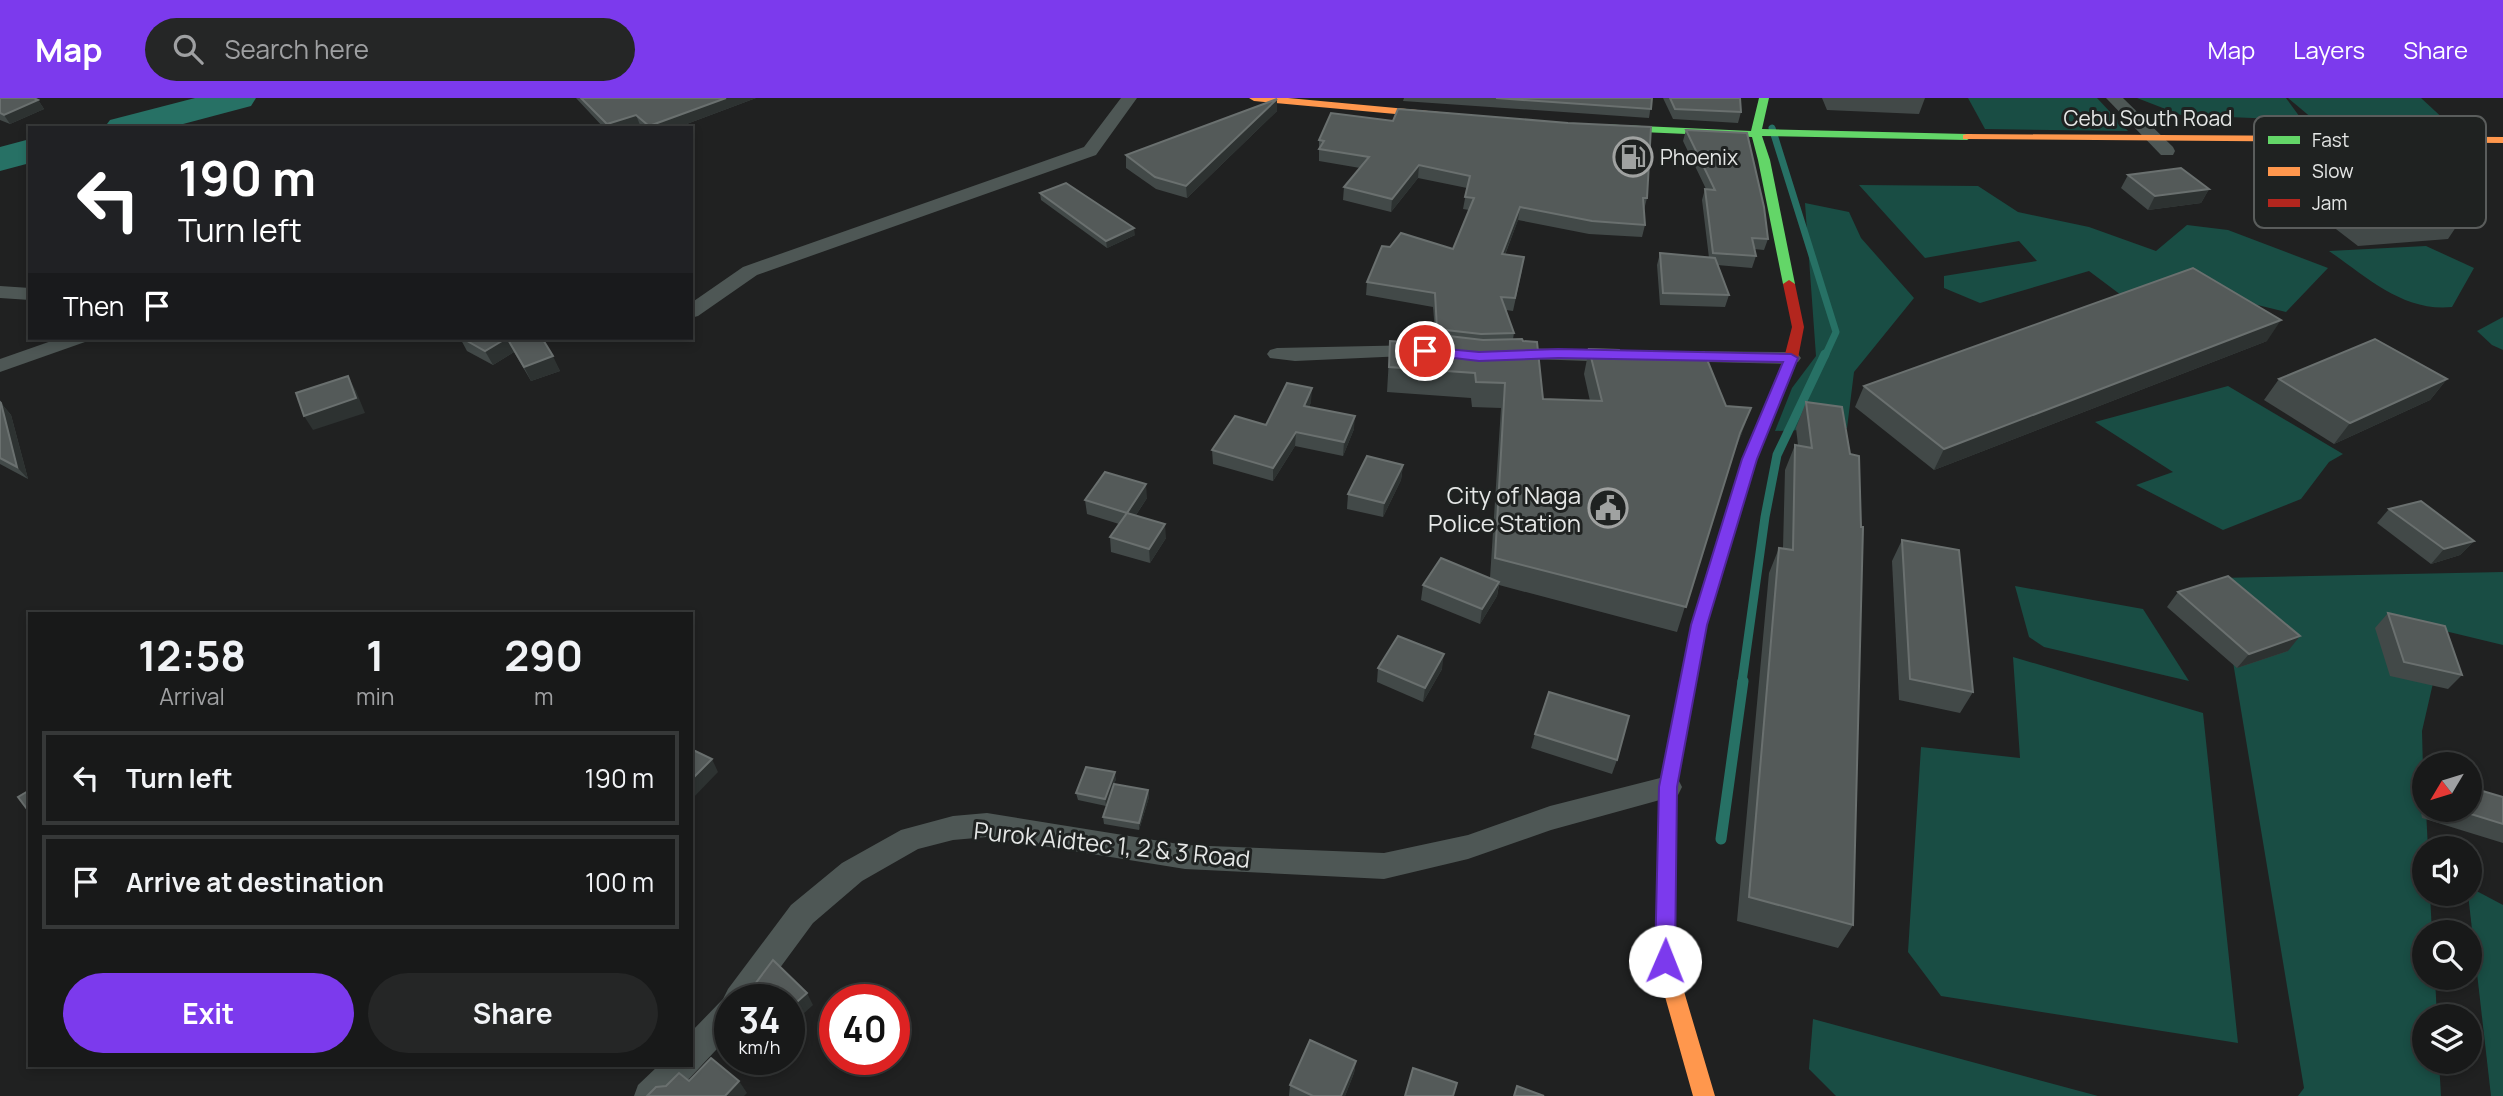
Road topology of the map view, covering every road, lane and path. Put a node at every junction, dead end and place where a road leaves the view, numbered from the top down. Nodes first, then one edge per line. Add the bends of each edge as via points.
1 (1129, 98) edge
2 (1254, 98) edge
3 (1764, 98) edge
4 (2114, 98) edge
5 (1460, 116) edge
6 (1578, 126) edge
7 (1764, 135) junction
8 (2254, 143) edge
9 (2162, 145) junction
10 (2254, 147) edge
11 (0, 292) edge
12 (28, 294) edge
13 (693, 311) edge
14 (72, 340) edge
15 (1444, 351) edge
16 (1277, 354) dead end
17 (1489, 355) edge
18 (1791, 358) junction
19 (0, 366) edge
20 (1668, 787) junction
21 (750, 984) edge
22 (714, 1029) edge
23 (693, 1054) edge
24 (680, 1067) edge
25 (650, 1096) edge
26 (1704, 1096) edge

1 - 13 street via 1090,151 750,271
2 - 5 main road
3 - 7 main road
4 - 9 street
6 - 7 main road
7 - 9 main road, Cebu South Road via 2005,150
7 - 18 main road via 1764,160 1798,327
8 - 9 main road, Cebu South Road
9 - 10 main road, Cebu South Road
11 - 12 street
14 - 19 street
15 - 16 street
17 - 18 street
18 - 20 main road via 1749,459 1699,625
20 - 21 street, Purok Aidtec 1, 2 & 3 Road via 1384,866 1185,857 987,825 953,828 911,839 852,872 802,914
20 - 26 main road via 1665,961
22 - 23 street
24 - 25 street

